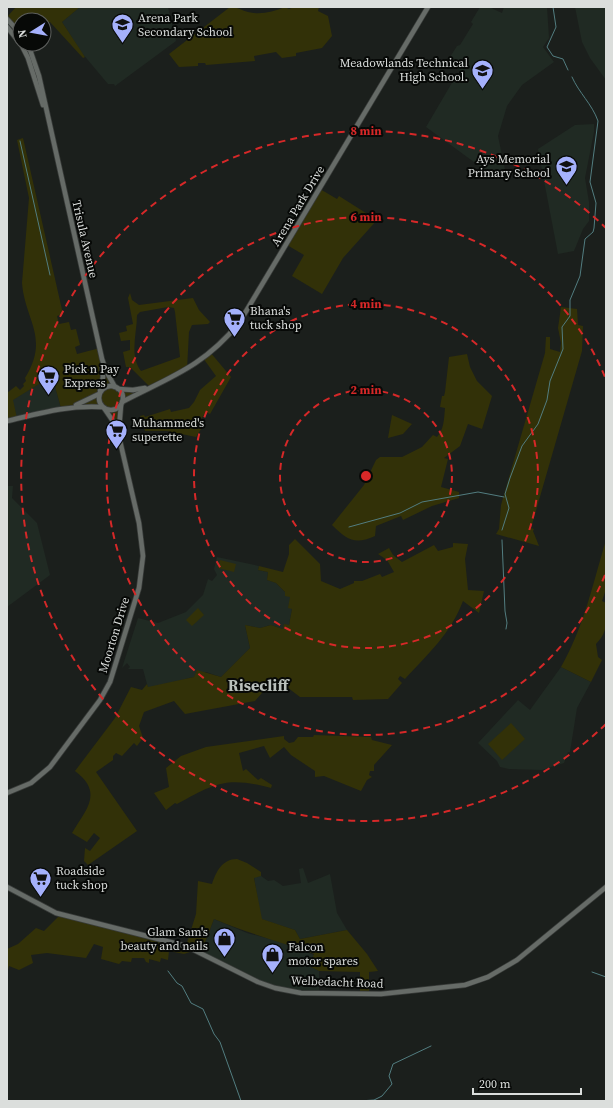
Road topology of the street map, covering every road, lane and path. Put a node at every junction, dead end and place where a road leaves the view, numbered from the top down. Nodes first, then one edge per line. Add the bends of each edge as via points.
1 (428, 7) edge
2 (25, 52) edge
3 (31, 52) edge
4 (49, 124) junction
5 (102, 359) junction
6 (154, 386) junction
7 (117, 388) junction
8 (100, 393) junction
9 (121, 404) junction
10 (65, 408) junction
11 (103, 408) junction
12 (7, 421) edge
13 (120, 441) junction
14 (7, 793) edge
15 (7, 887) edge
16 (606, 887) edge

1 - 6 street, Arena Park Drive via 246,313 232,332 208,354 178,375
2 - 4 street, Trisula Avenue
3 - 4 street, Trisula Avenue via 39,76
4 - 5 street, Trisula Avenue
5 - 7 street, Trisula Avenue
5 - 8 street, Trisula Avenue via 103,377
6 - 7 street, Arena Park Drive via 133,390
6 - 9 street, Arena Park Drive
7 - 8 street, Arena Park Drive via 107,386
7 - 9 street via 122,395
8 - 10 street, Arena Park Drive
8 - 11 street via 99,401
9 - 11 street, Arena Park Drive via 112,410
9 - 13 street, Moorton Drive via 118,423
10 - 11 street, Arena Park Drive via 88,405
10 - 12 street, Arena Park Drive
11 - 13 street, Moorton Drive via 115,424
13 - 14 street, Moorton Drive via 139,523 143,556 139,588 114,670 100,700 58,759 36,780
15 - 16 street, Welbedacht Road via 56,913 180,943 275,988 301,993 382,994 453,987 488,977 517,960

